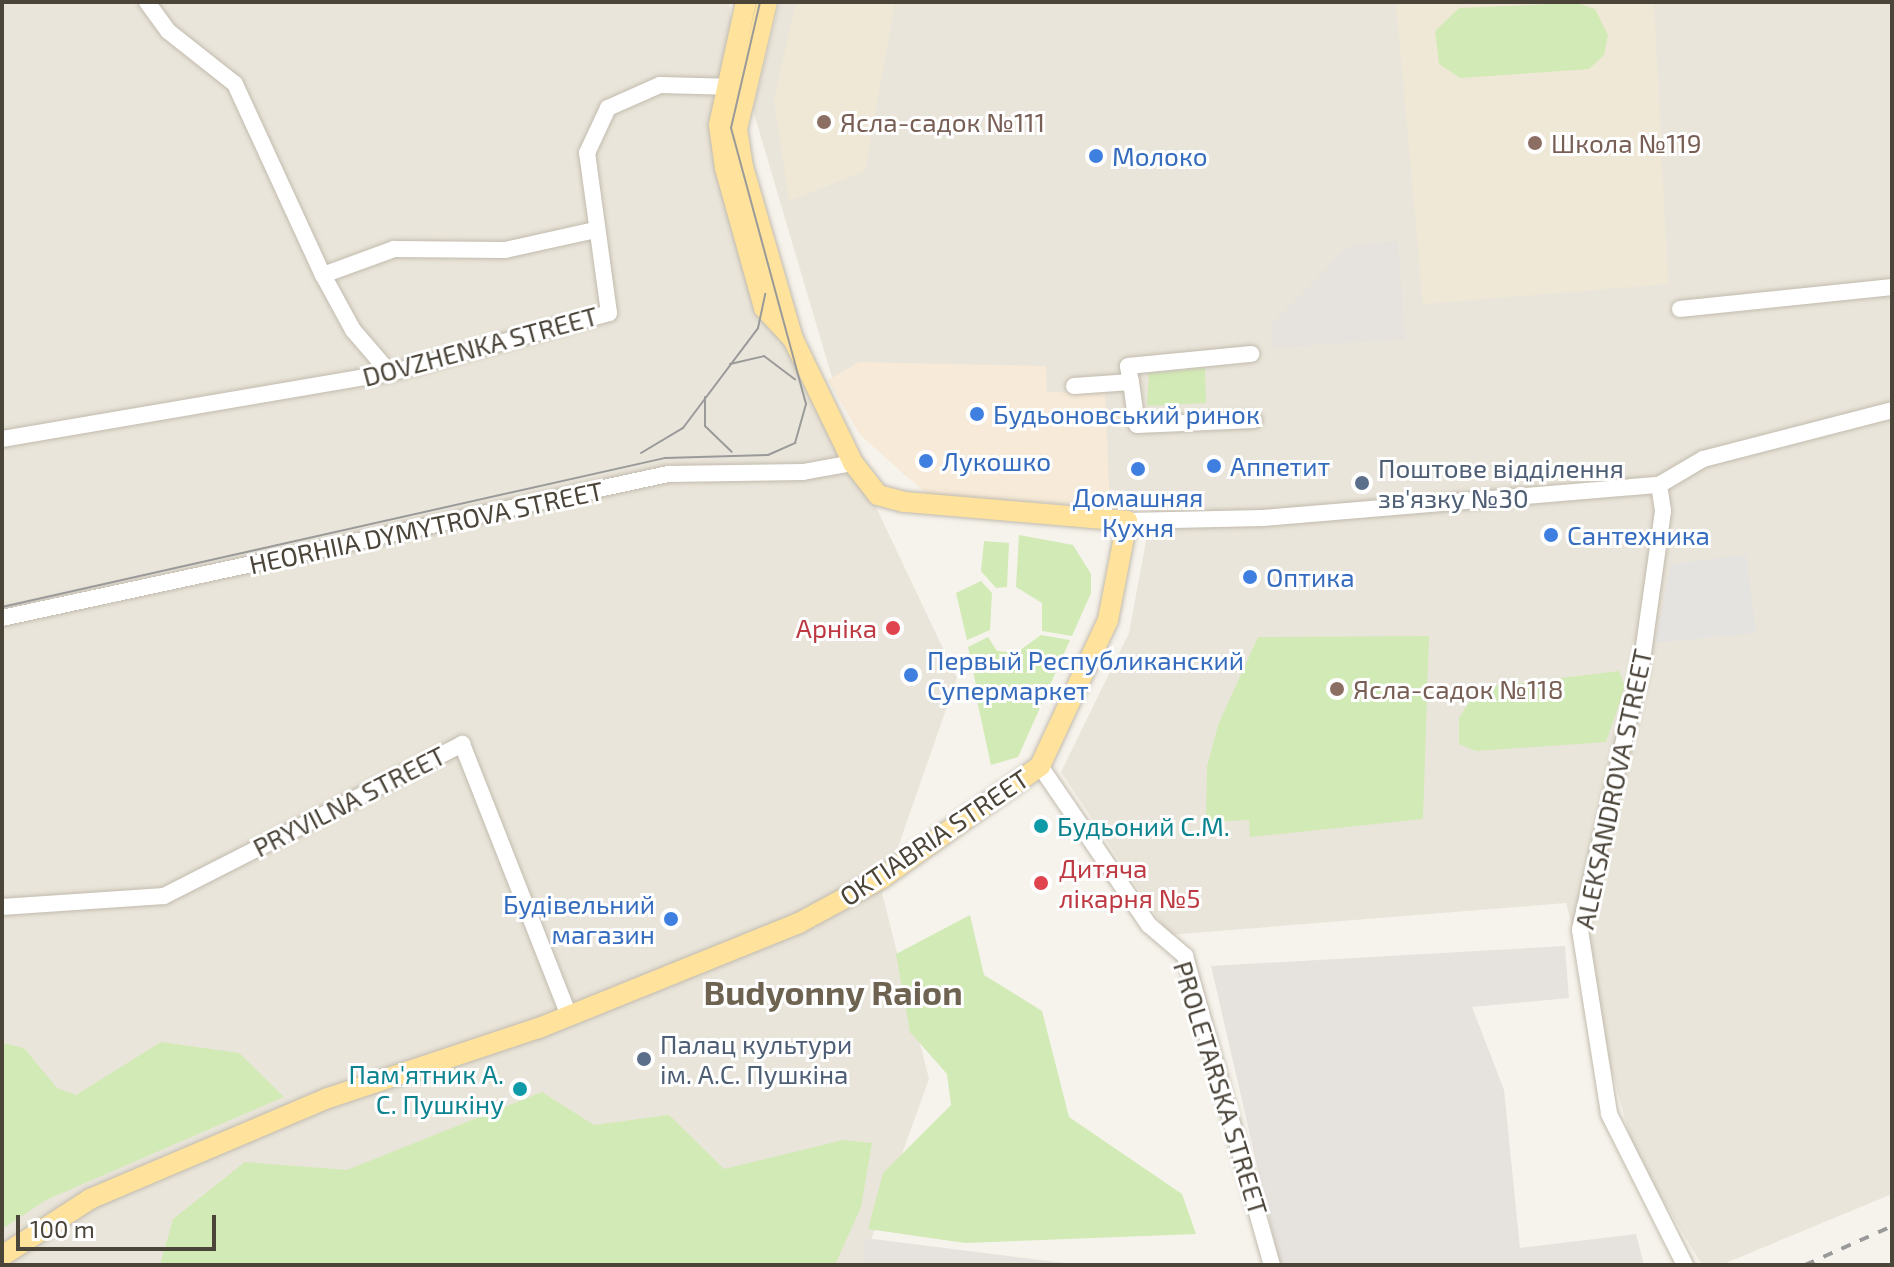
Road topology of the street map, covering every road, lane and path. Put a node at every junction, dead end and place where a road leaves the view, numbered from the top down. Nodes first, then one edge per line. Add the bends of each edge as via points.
1 (147, 2) edge
2 (746, 2) edge
3 (767, 2) edge
4 (737, 86) junction
5 (595, 230) junction
6 (323, 275) junction
7 (1892, 287) edge
8 (1680, 309) dead end
9 (1251, 354) dead end
10 (390, 373) junction
11 (1131, 382) junction
12 (1074, 386) dead end
13 (1892, 410) edge
14 (1254, 420) dead end
15 (2, 439) edge
16 (853, 463) junction
17 (1659, 485) junction
18 (1127, 521) junction
19 (2, 618) edge
20 (1040, 766) junction
21 (2, 907) edge
22 (569, 1015) junction
23 (2, 1256) edge
24 (1272, 1265) edge
25 (1685, 1265) edge

1 - 6 street via 168,31 235,84
2 - 4 main road
3 - 4 main road
4 - 5 street, DOVZHENKA STREET via 660,85 608,108 587,153
4 - 16 main road via 743,167 793,339
5 - 6 street via 505,250 394,249
5 - 10 street, DOVZHENKA STREET via 609,313
6 - 10 street via 353,330
7 - 8 street
9 - 11 street via 1128,366
10 - 15 street, DOVZHENKA STREET
11 - 12 street
11 - 14 street via 1137,425
13 - 17 street via 1703,459
16 - 18 main road via 878,495 904,502
16 - 19 street, HEORHIIA DYMYTROVA STREET via 803,472 668,474
17 - 18 street via 1263,518
17 - 25 street, ALEKSANDROVA STREET via 1663,511 1641,667 1580,930 1609,1114
18 - 20 main road, OKTIABRIA STREET via 1108,620
20 - 22 main road, OKTIABRIA STREET via 861,891
20 - 24 street, PROLETARSKA STREET via 1149,925 1185,956
21 - 22 street, PRYVILNA STREET via 164,896 462,744
22 - 23 main road, OKTIABRIA STREET via 328,1098 104,1193

